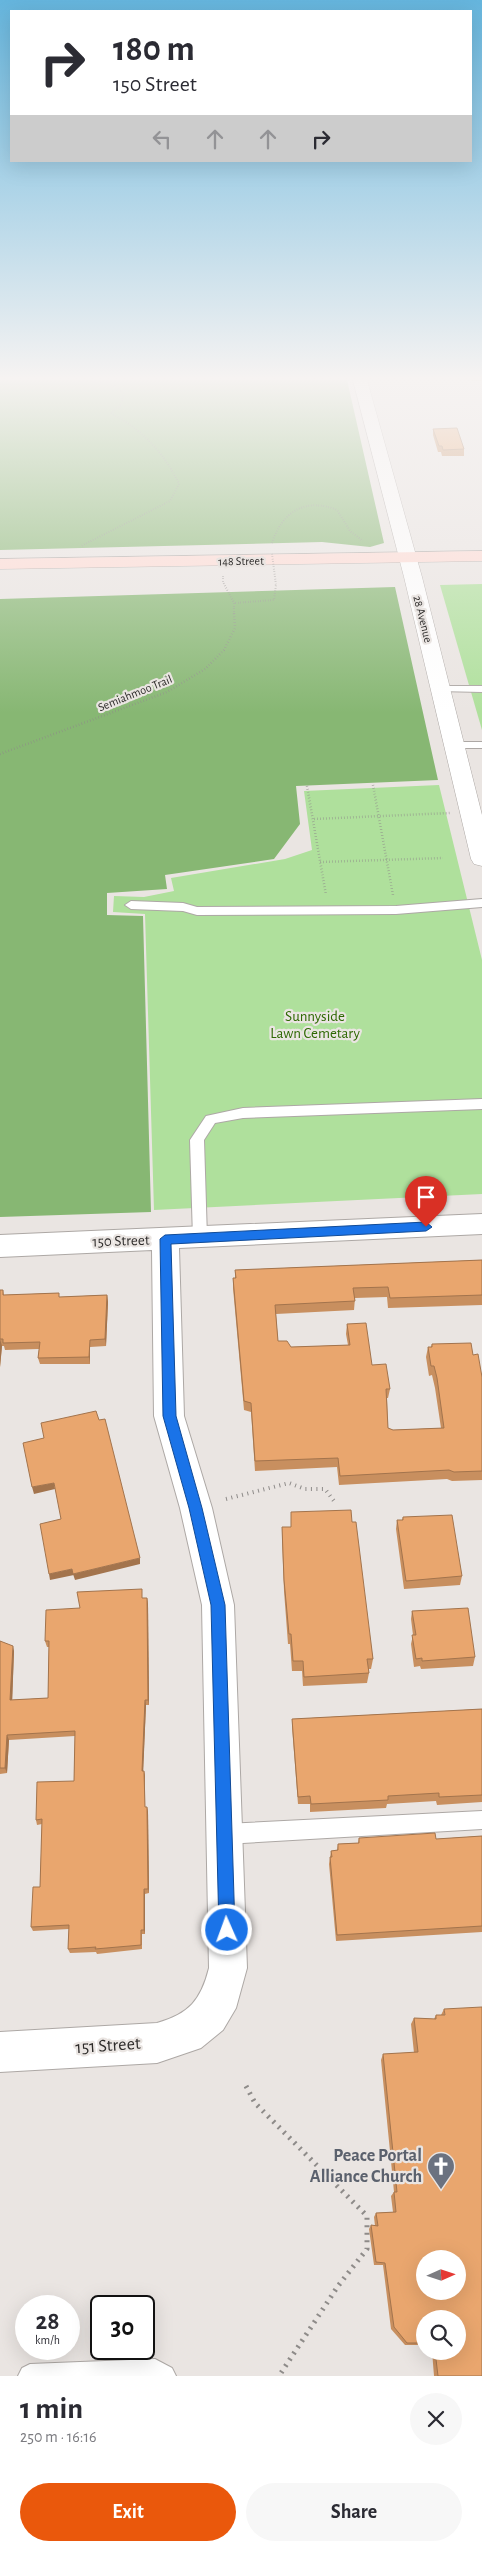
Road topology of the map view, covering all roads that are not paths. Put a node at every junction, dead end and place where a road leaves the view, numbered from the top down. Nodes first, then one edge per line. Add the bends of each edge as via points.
1 (390, 491) edge
2 (482, 556) edge
3 (0, 564) edge
4 (409, 564) junction
5 (482, 568) edge
6 (0, 576) edge
7 (482, 688) edge
8 (440, 689) junction
9 (453, 745) junction
10 (482, 745) edge
11 (482, 860) edge
12 (482, 903) edge
13 (131, 905) dead end
14 (482, 1104) edge
15 (482, 1224) edge
16 (200, 1238) junction
17 (165, 1239) junction
18 (0, 1246) edge
19 (482, 1820) edge
20 (225, 1834) junction
21 (0, 2052) edge
22 (30, 2376) edge
23 (164, 2376) edge

1 - 4 street, 28 Avenue
2 - 4 main road, 148 Street
3 - 4 main road, 148 Street
4 - 5 main road, 148 Street
4 - 6 main road, 148 Street via 223,572
4 - 8 street, 28 Avenue
7 - 8 lane
8 - 9 street, 28 Avenue
9 - 10 lane
9 - 11 street, 28 Avenue
12 - 13 lane via 396,910 328,911 197,911 183,907
14 - 16 lane via 242,1113 211,1119 197,1140
15 - 16 street, 150 Street
16 - 17 street, 150 Street
17 - 18 street, 150 Street
17 - 20 street via 170,1416 196,1508 218,1605
19 - 20 lane
20 - 21 street, 151 Street via 228,1968 222,1994 209,2016 187,2034 157,2042
22 - 23 lane via 155,2371

